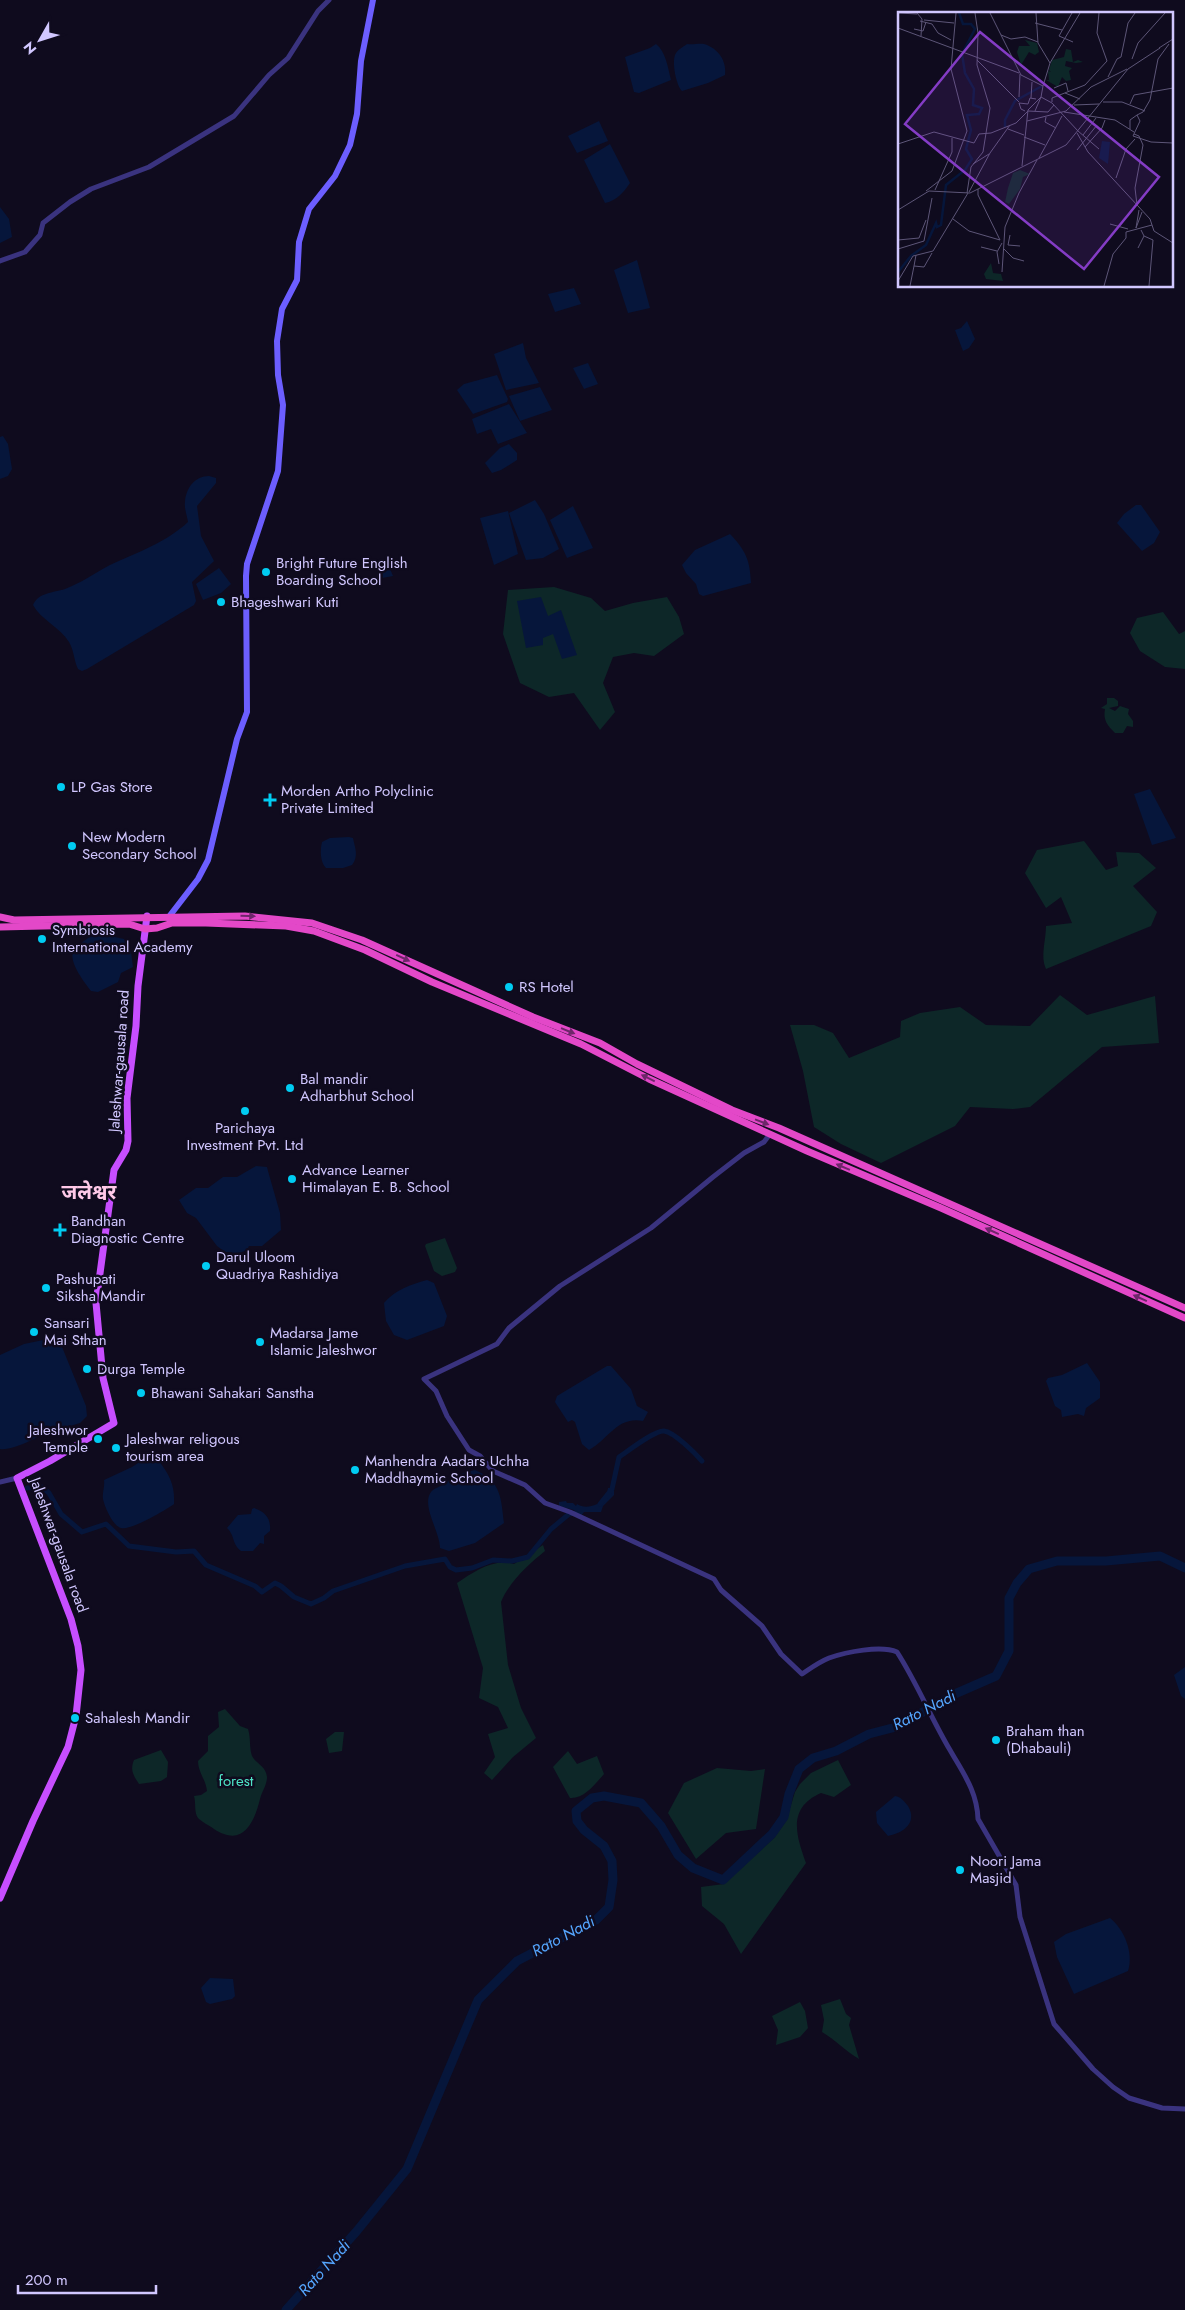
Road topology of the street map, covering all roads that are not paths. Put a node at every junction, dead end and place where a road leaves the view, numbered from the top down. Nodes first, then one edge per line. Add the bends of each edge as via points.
1 (329, 0) edge
2 (373, 0) edge
3 (0, 261) edge
4 (147, 916) junction
5 (0, 917) edge
6 (168, 918) junction
7 (0, 927) edge
8 (145, 928) junction
9 (770, 1134) junction
10 (809, 1148) junction
11 (1185, 1308) edge
12 (1185, 1318) edge
13 (17, 1478) junction
14 (0, 1482) edge
15 (0, 1898) edge
16 (1185, 2109) edge

1 - 3 street via 288,58 234,116 149,167 91,189 70,202 43,223 40,235 25,252
2 - 6 main road via 361,62 358,114 350,145 334,176 310,209 299,242 297,280 282,309 277,341 278,374 284,405 278,471 247,564 247,712 237,739 208,860 198,879
4 - 5 highway via 14,920
4 - 6 highway
4 - 8 main road, Jaleshwar-gausala road
6 -> 10 highway via 280,918 331,928 600,1044 732,1110 779,1128
7 - 8 highway via 129,924
9 -> 8 highway via 649,1079 582,1044 314,930 206,923
8 - 13 main road, Jaleshwar-gausala road via 128,1098 128,1141 114,1170 96,1305 103,1378 114,1423
9 - 10 highway
9 - 16 street via 764,1142 744,1153 651,1228 560,1286 509,1328 497,1344 424,1378 436,1390 447,1416 468,1450 480,1456 493,1471 525,1485 545,1503 714,1579 721,1590 762,1626 781,1654 802,1674 830,1658 889,1648 897,1652 964,1772 978,1808 978,1820 1016,1885 1020,1917 1054,2024 1093,2069 1121,2093 1156,2106
10 - 11 highway via 933,1196
12 -> 10 highway
13 - 14 street
13 - 15 main road, Jaleshwar-gausala road via 71,1619 81,1670 76,1716 68,1747

